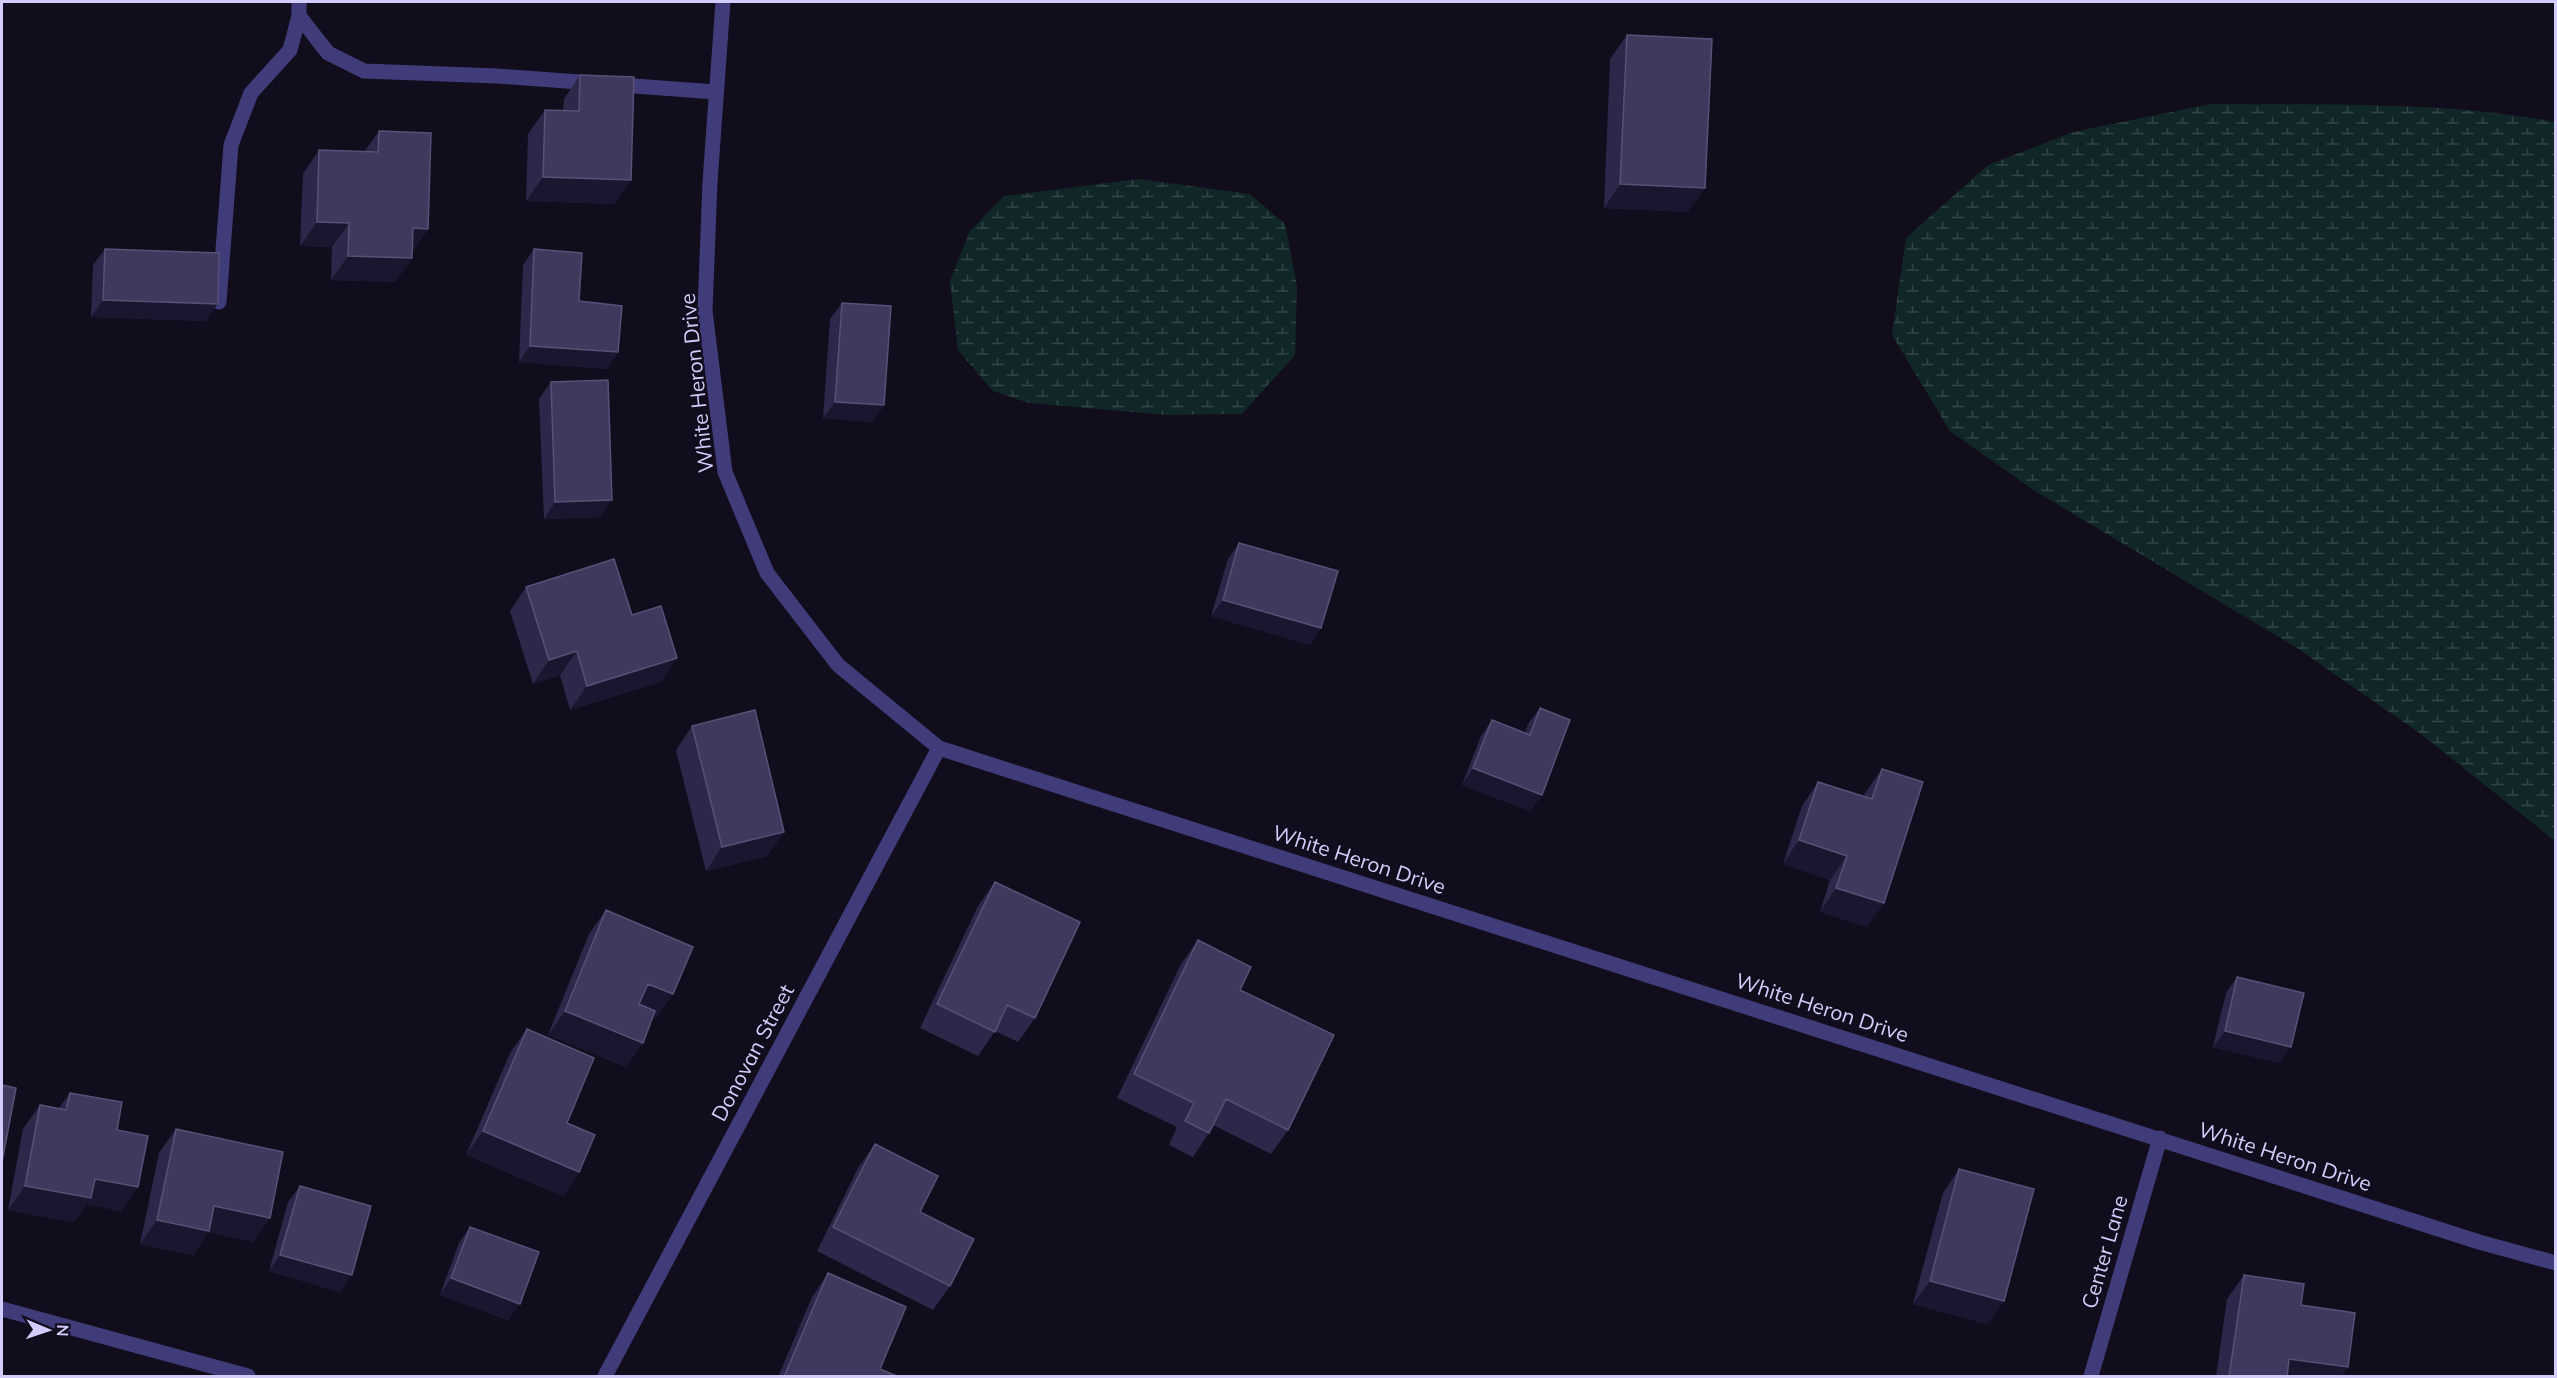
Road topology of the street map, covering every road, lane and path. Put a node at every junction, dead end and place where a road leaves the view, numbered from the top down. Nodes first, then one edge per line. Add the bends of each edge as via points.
1 (723, 2) edge
2 (299, 9) edge
3 (716, 92) junction
4 (219, 302) edge
5 (939, 748) junction
6 (2160, 1138) junction
7 (2556, 1263) edge
8 (2, 1310) edge
9 (248, 1377) edge
10 (605, 1377) edge
11 (2091, 1377) edge

1 - 3 street, White Heron Drive
2 - 3 street via 328,53 364,71
2 - 4 street via 291,50 252,93 231,145
3 - 5 street, White Heron Drive via 705,311 725,472 767,573 838,665
5 - 6 street, White Heron Drive
5 - 10 street, Donovan Street
6 - 7 street, White Heron Drive via 2479,1242
6 - 11 street, Center Lane
8 - 9 street

